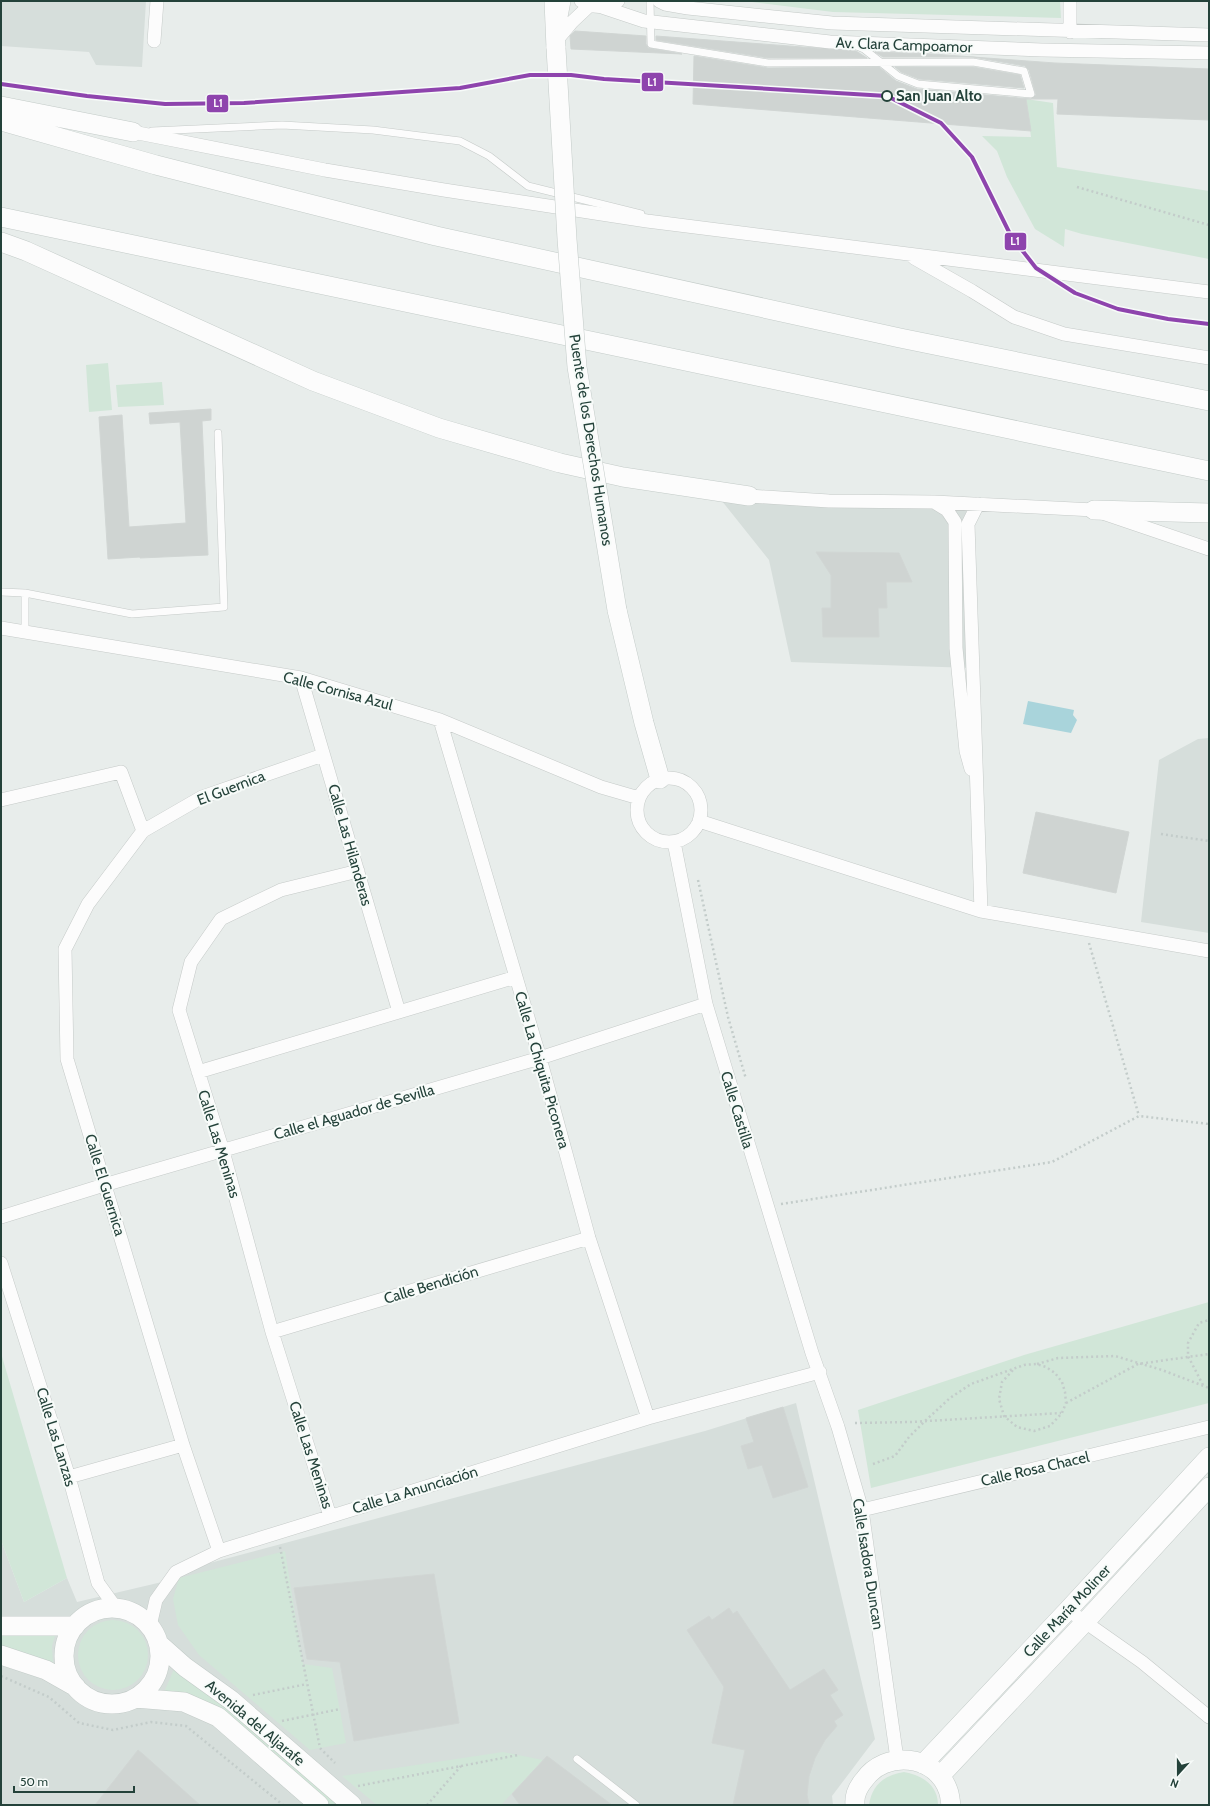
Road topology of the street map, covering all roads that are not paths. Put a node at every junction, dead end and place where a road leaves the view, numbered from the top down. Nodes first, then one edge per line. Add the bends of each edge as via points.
1 (157, 1) edge
2 (554, 1) edge
3 (564, 1) edge
4 (618, 1) edge
5 (650, 1) edge
6 (1070, 1) edge
7 (663, 2) edge
8 (585, 4) edge
9 (602, 7) junction
10 (1070, 32) junction
11 (1209, 35) edge
12 (154, 41) dead end
13 (847, 43) junction
14 (556, 44) junction
15 (1209, 53) edge
16 (1, 106) edge
17 (1, 121) edge
18 (133, 132) junction
19 (1, 216) edge
20 (689, 227) junction
21 (1, 242) edge
22 (908, 255) junction
23 (1209, 292) edge
24 (1209, 358) edge
25 (1209, 401) edge
26 (218, 433) dead end
27 (1209, 471) edge
28 (749, 496) joint
29 (934, 502) junction
30 (978, 504) junction
31 (1094, 510) junction
32 (1209, 513) edge
33 (1209, 549) edge
34 (1, 592) edge
35 (25, 593) junction
36 (1, 628) edge
37 (25, 632) junction
38 (301, 678) junction
39 (440, 720) junction
40 (324, 756) junction
41 (660, 779) junction
42 (977, 792) junction
43 (639, 798) junction
44 (1, 800) edge
45 (699, 821) junction
46 (143, 831) junction
47 (674, 842) junction
48 (358, 871) junction
49 (981, 911) junction
50 (1209, 952) edge
51 (516, 977) junction
52 (706, 1004) junction
53 (399, 1012) junction
54 (540, 1058) junction
55 (198, 1072) junction
56 (223, 1151) junction
57 (104, 1185) junction
58 (1, 1217) edge
59 (589, 1238) junction
60 (1, 1263) edge
61 (272, 1332) junction
62 (820, 1372) junction
63 (648, 1418) junction
64 (1209, 1427) edge
65 (183, 1445) junction
66 (1209, 1457) edge
67 (69, 1477) junction
68 (1209, 1487) edge
69 (862, 1510) junction
70 (330, 1516) junction
71 (219, 1551) junction
72 (116, 1608) junction
73 (1068, 1610) junction
74 (1085, 1622) junction
75 (1, 1626) edge
76 (75, 1626) junction
77 (154, 1634) junction
78 (1, 1656) edge
79 (76, 1688) junction
80 (135, 1698) junction
81 (1209, 1717) edge
82 (577, 1759) dead end
83 (896, 1759) junction
84 (923, 1764) junction
85 (940, 1776) junction
86 (319, 1805) edge
87 (352, 1805) edge
88 (636, 1805) edge
89 (855, 1805) edge
90 (951, 1805) edge

1 - 12 street
2 - 14 main road
3 - 14 street
4 - 9 street
5 - 13 lane via 651,44 768,63 973,62 1024,71 1031,94 918,84 898,76 864,49
6 - 10 street
7 - 10 street, Av. Clara Campoamor via 688,8 832,24
8 - 9 street
8 - 14 street
9 - 13 street, Av. Clara Campoamor via 651,22
10 - 11 street, Av. Clara Campoamor
13 - 15 street, Av. Clara Campoamor
14 - 41 main road, Puente de los Derechos Humanos, bridge via 577,367 617,610
16 - 18 main road
17 - 25 main road via 156,165 436,236 900,338
18 - 20 street via 324,170
18 - 20 lane via 282,125 374,130 460,141 489,156 528,186
19 - 27 main road
20 - 22 street
21 - 28 main road via 313,381 439,428 499,447 591,470
22 - 23 street
22 - 24 street via 1014,317 1064,334
26 - 35 lane via 224,607 132,614
28 - 29 street via 830,501
29 - 30 street
29 - 42 street via 947,510 955,522 956,648 966,751
30 - 31 street
30 - 42 street via 968,524
31 - 32 main road
31 - 33 street
34 - 35 lane
35 - 37 lane
36 - 37 street, Calle Cornisa Azul
37 - 38 street, Calle Cornisa Azul
38 - 39 street, Calle Cornisa Azul
38 - 40 street, Calle Las Hilanderas
39 - 43 street, Calle Cornisa Azul via 601,787
39 - 51 street, Calle La Chiquita Piconera
40 - 46 street, El Guernica via 202,797
40 - 48 street, Calle Las Hilanderas
41 - 43 street via 651,783
41 - 45 street via 680,780 692,788 700,801
42 - 49 street
43 - 47 street via 636,808 642,828 656,840
44 - 46 street via 121,772
45 - 47 street via 689,835
45 - 49 street
46 - 57 street, Calle El Guernica via 88,904 65,949 67,1059
47 - 52 street, Calle Castilla
48 - 53 street, Calle Las Hilanderas
48 - 55 street, Calle Las Meninas via 281,890 221,919 191,962 179,1010
49 - 50 street
51 - 53 street
51 - 54 street, Calle La Chiquita Piconera
52 - 54 street, Calle el Aguador de Sevilla
52 - 62 street, Calle Castilla via 766,1206
53 - 55 street
54 - 56 street, Calle el Aguador de Sevilla
54 - 59 street, Calle La Chiquita Piconera
55 - 56 street, Calle Las Meninas
56 - 57 street, Calle el Aguador de Sevilla
56 - 61 street, Calle Las Meninas
57 - 58 street, Calle el Aguador de Sevilla
57 - 65 street, Calle El Guernica
59 - 61 street, Calle Bendición
59 - 63 street, Calle La Chiquita Piconera
60 - 67 street, Calle Las Lanzas
61 - 70 street, Calle Las Meninas
62 - 63 street, Calle La Anunciación
62 - 69 street, Calle Isadora Duncan
63 - 70 street, Calle La Anunciación
64 - 69 street, Calle Rosa Chacel
65 - 67 street
65 - 71 street, Calle El Guernica
66 - 73 main road, Calle María Moliner
67 - 72 street, Calle Las Lanzas via 98,1583
68 - 74 main road, Calle María Moliner
69 - 83 street, Calle Isadora Duncan
70 - 71 street, Calle La Anunciación
71 - 77 street, Calle La Anunciación via 176,1572 156,1600
72 - 76 main road via 100,1610 86,1616
72 - 77 main road via 140,1617
73 - 74 street
73 - 84 main road, Calle María Moliner
74 - 81 street via 1142,1662
74 - 85 main road, Calle María Moliner
75 - 76 main road
76 - 79 main road via 67,1641 64,1657 68,1673
77 - 80 main road via 160,1659 157,1674 148,1688
77 - 87 main road, Avenida del Aljarafe via 185,1667 231,1700
78 - 79 main road via 46,1670
79 - 80 main road via 89,1698 104,1703 120,1703
80 - 86 main road, Avenida del Aljarafe via 184,1702 218,1717
82 - 88 lane
83 - 84 main road via 910,1759
83 - 89 main road via 881,1764 868,1773 859,1786
84 - 85 main road
85 - 90 main road via 948,1789

